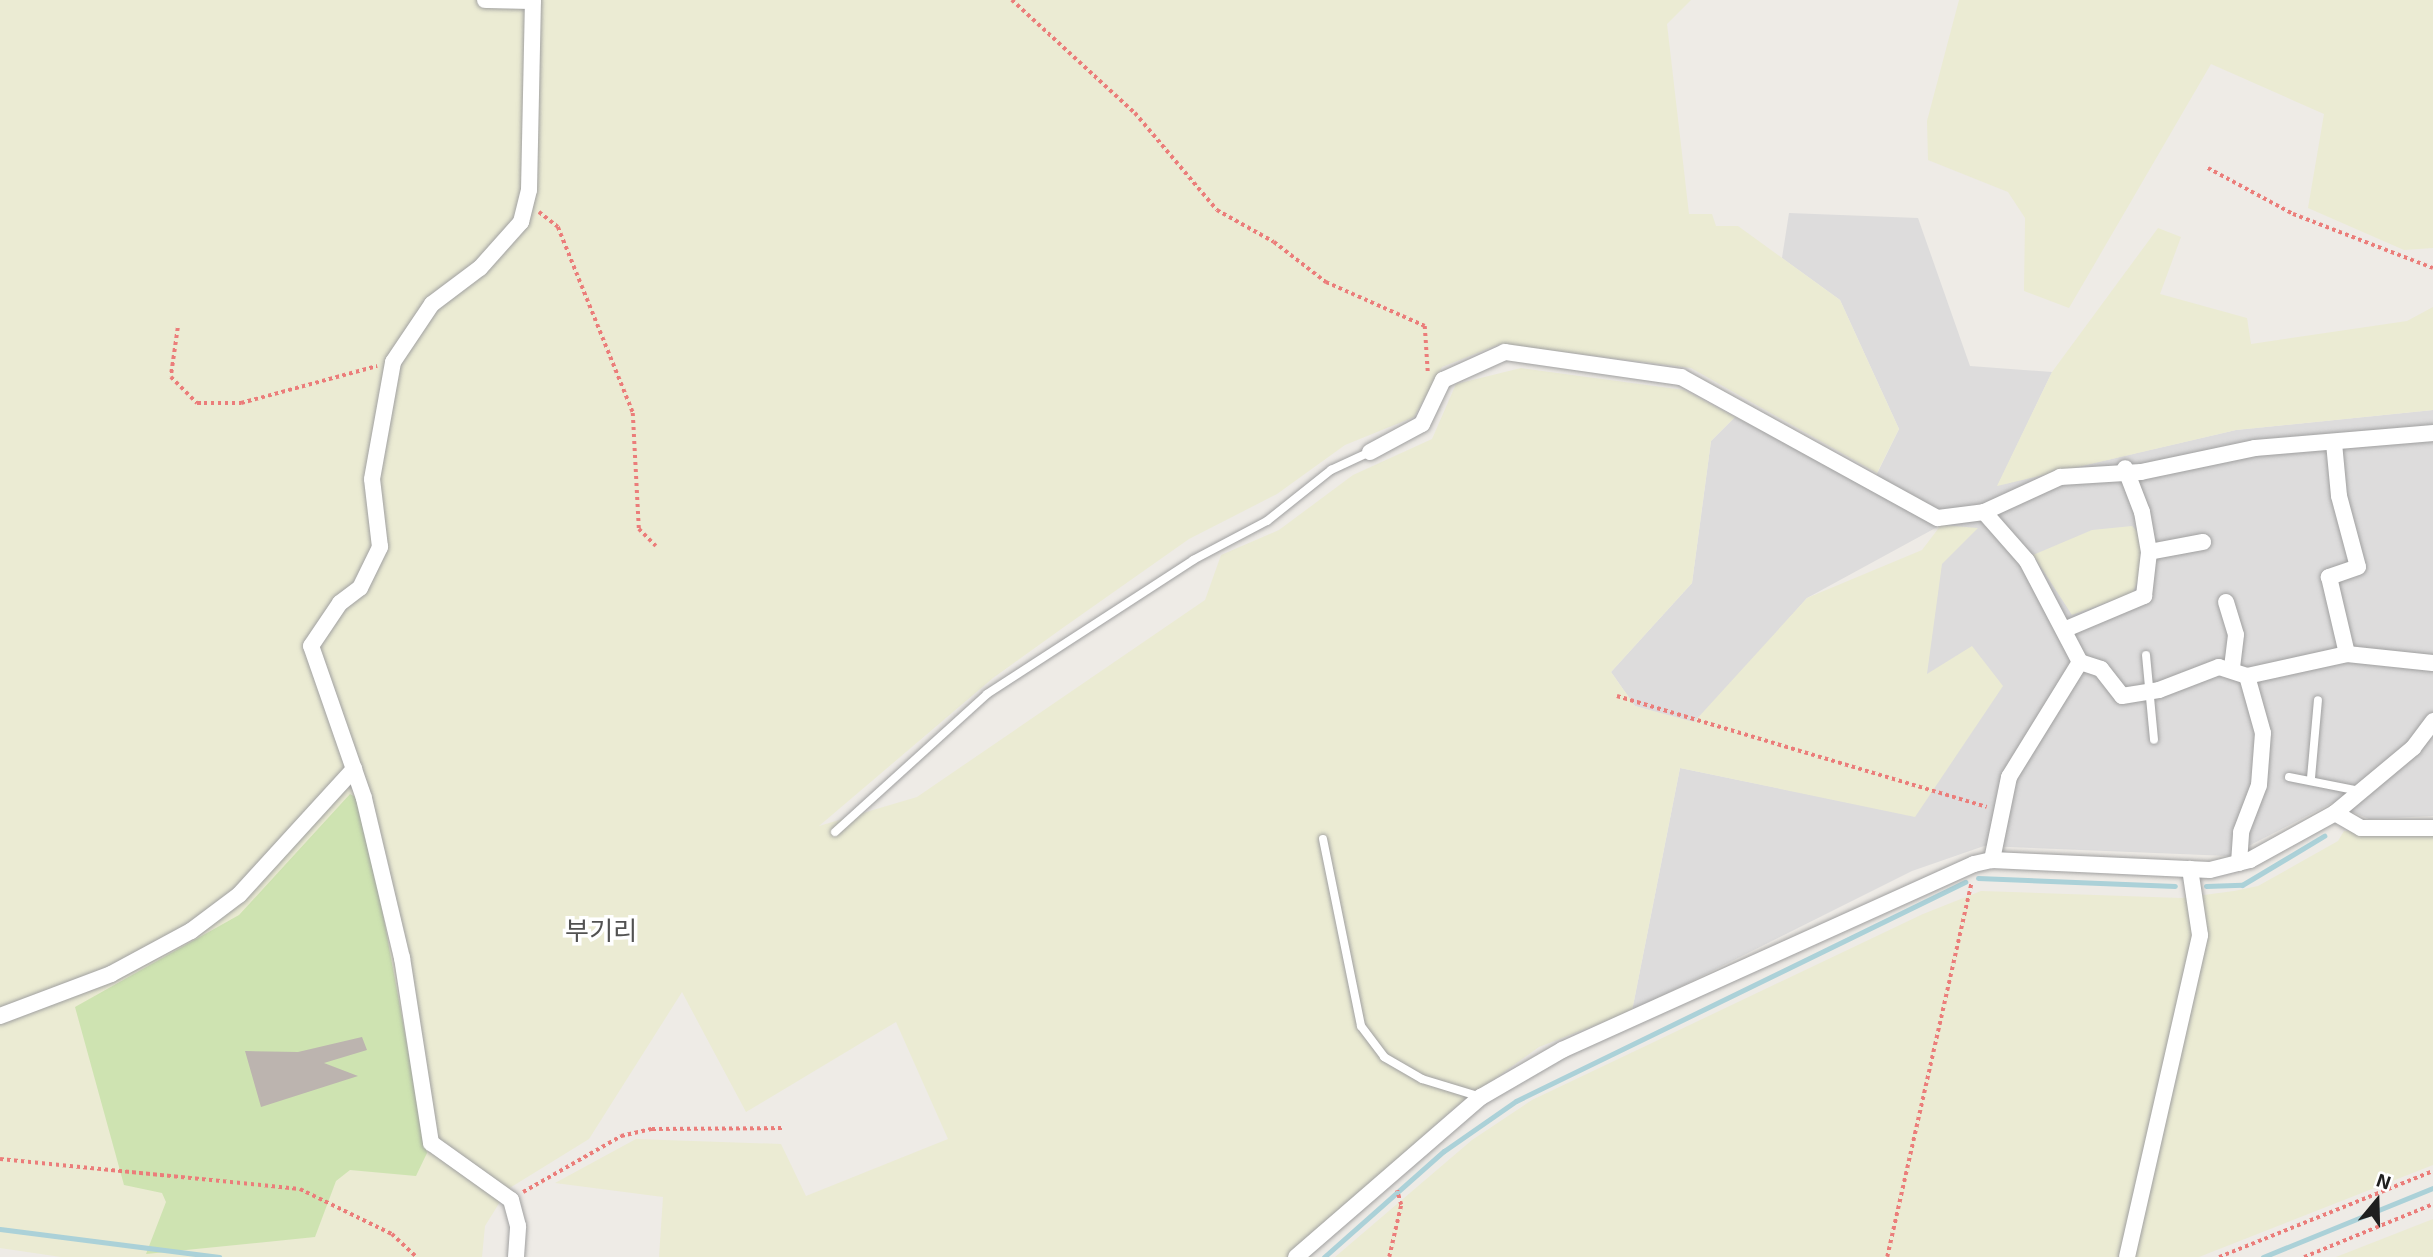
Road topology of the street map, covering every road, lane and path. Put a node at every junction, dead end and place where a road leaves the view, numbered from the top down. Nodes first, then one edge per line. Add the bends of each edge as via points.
1 (485, 0) edge
2 (533, 0) edge
3 (1012, 0) edge
4 (2208, 168) dead end
5 (526, 202) junction
6 (2433, 268) edge
7 (178, 328) dead end
8 (393, 362) junction
9 (1443, 380) junction
10 (2432, 434) edge
11 (2334, 443) junction
12 (1370, 452) joint
13 (2125, 468) junction
14 (1984, 512) junction
15 (2203, 542) dead end
16 (656, 546) dead end
17 (2149, 552) junction
18 (2226, 602) dead end
19 (2066, 629) junction
20 (2347, 654) junction
21 (2146, 655) dead end
22 (2080, 662) junction
23 (2433, 663) edge
24 (2232, 667) junction
25 (2247, 676) junction
26 (2154, 691) junction
27 (1617, 696) dead end
28 (2318, 700) dead end
29 (2433, 721) edge
30 (2154, 740) dead end
31 (355, 769) junction
32 (2289, 777) dead end
33 (2311, 778) junction
34 (2360, 791) junction
35 (1998, 811) junction
36 (2335, 813) junction
37 (2433, 828) edge
38 (835, 832) dead end
39 (1323, 839) dead end
40 (1992, 860) junction
41 (2239, 863) junction
42 (1974, 864) junction
43 (2190, 869) junction
44 (0, 1016) edge
45 (1481, 1097) junction
46 (782, 1128) dead end
47 (0, 1159) edge
48 (2433, 1171) edge
49 (1398, 1196) dead end
50 (511, 1200) junction
51 (2433, 1204) edge
52 (417, 1257) edge
53 (516, 1257) edge
54 (1296, 1257) edge
55 (1389, 1257) edge
56 (1887, 1257) edge
57 (2127, 1257) edge
58 (2219, 1257) edge
59 (2304, 1257) edge

1 - 2 street
2 - 5 street
3 - 9 path via 1135,113 1217,210 1274,242 1325,282 1425,326 1425,371
4 - 6 path via 2293,214
5 - 8 street via 521,222 499,249 432,304
5 - 16 path via 558,227 633,413 639,529
7 - 8 path via 171,377 197,403 241,403
8 - 31 street via 372,479 380,547 360,588 340,603 311,646
9 - 12 street via 1422,424
9 - 14 street via 1505,352 1681,377 1938,518
10 - 11 street
11 - 13 street via 2255,448 2141,472
11 - 20 street via 2339,496 2358,567 2329,577
12 - 38 lane via 1331,470 1267,521 1193,559 986,694
13 - 14 street via 2060,477
13 - 17 street via 2142,512
14 - 19 street via 2027,561
15 - 17 street
17 - 19 street via 2144,596
18 - 24 street via 2236,635
19 - 22 street
20 - 23 street
20 - 25 street
21 - 26 lane
22 - 26 street via 2101,669 2122,696
22 - 35 street via 2061,703 2009,777
24 - 25 street
24 - 26 street
25 - 41 street via 2263,733 2259,785 2241,832
26 - 30 lane
27 - 35 path
28 - 33 lane
29 - 34 street via 2413,748
31 - 44 street via 239,895 191,931 111,974
31 - 50 street via 402,958 431,1143
32 - 33 lane
33 - 34 lane
34 - 36 street
35 - 40 street
36 - 37 street via 2361,828
36 - 41 street
39 - 45 lane via 1361,1026 1384,1057 1422,1079
40 - 42 street
40 - 43 street
41 - 43 street
42 - 45 street via 1562,1050
42 - 56 path
43 - 57 street via 2200,935
45 - 54 street
46 - 50 path via 652,1129 621,1136
47 - 52 path via 300,1189 392,1234
48 - 58 path
49 - 55 path
50 - 53 street via 518,1226
51 - 59 path

